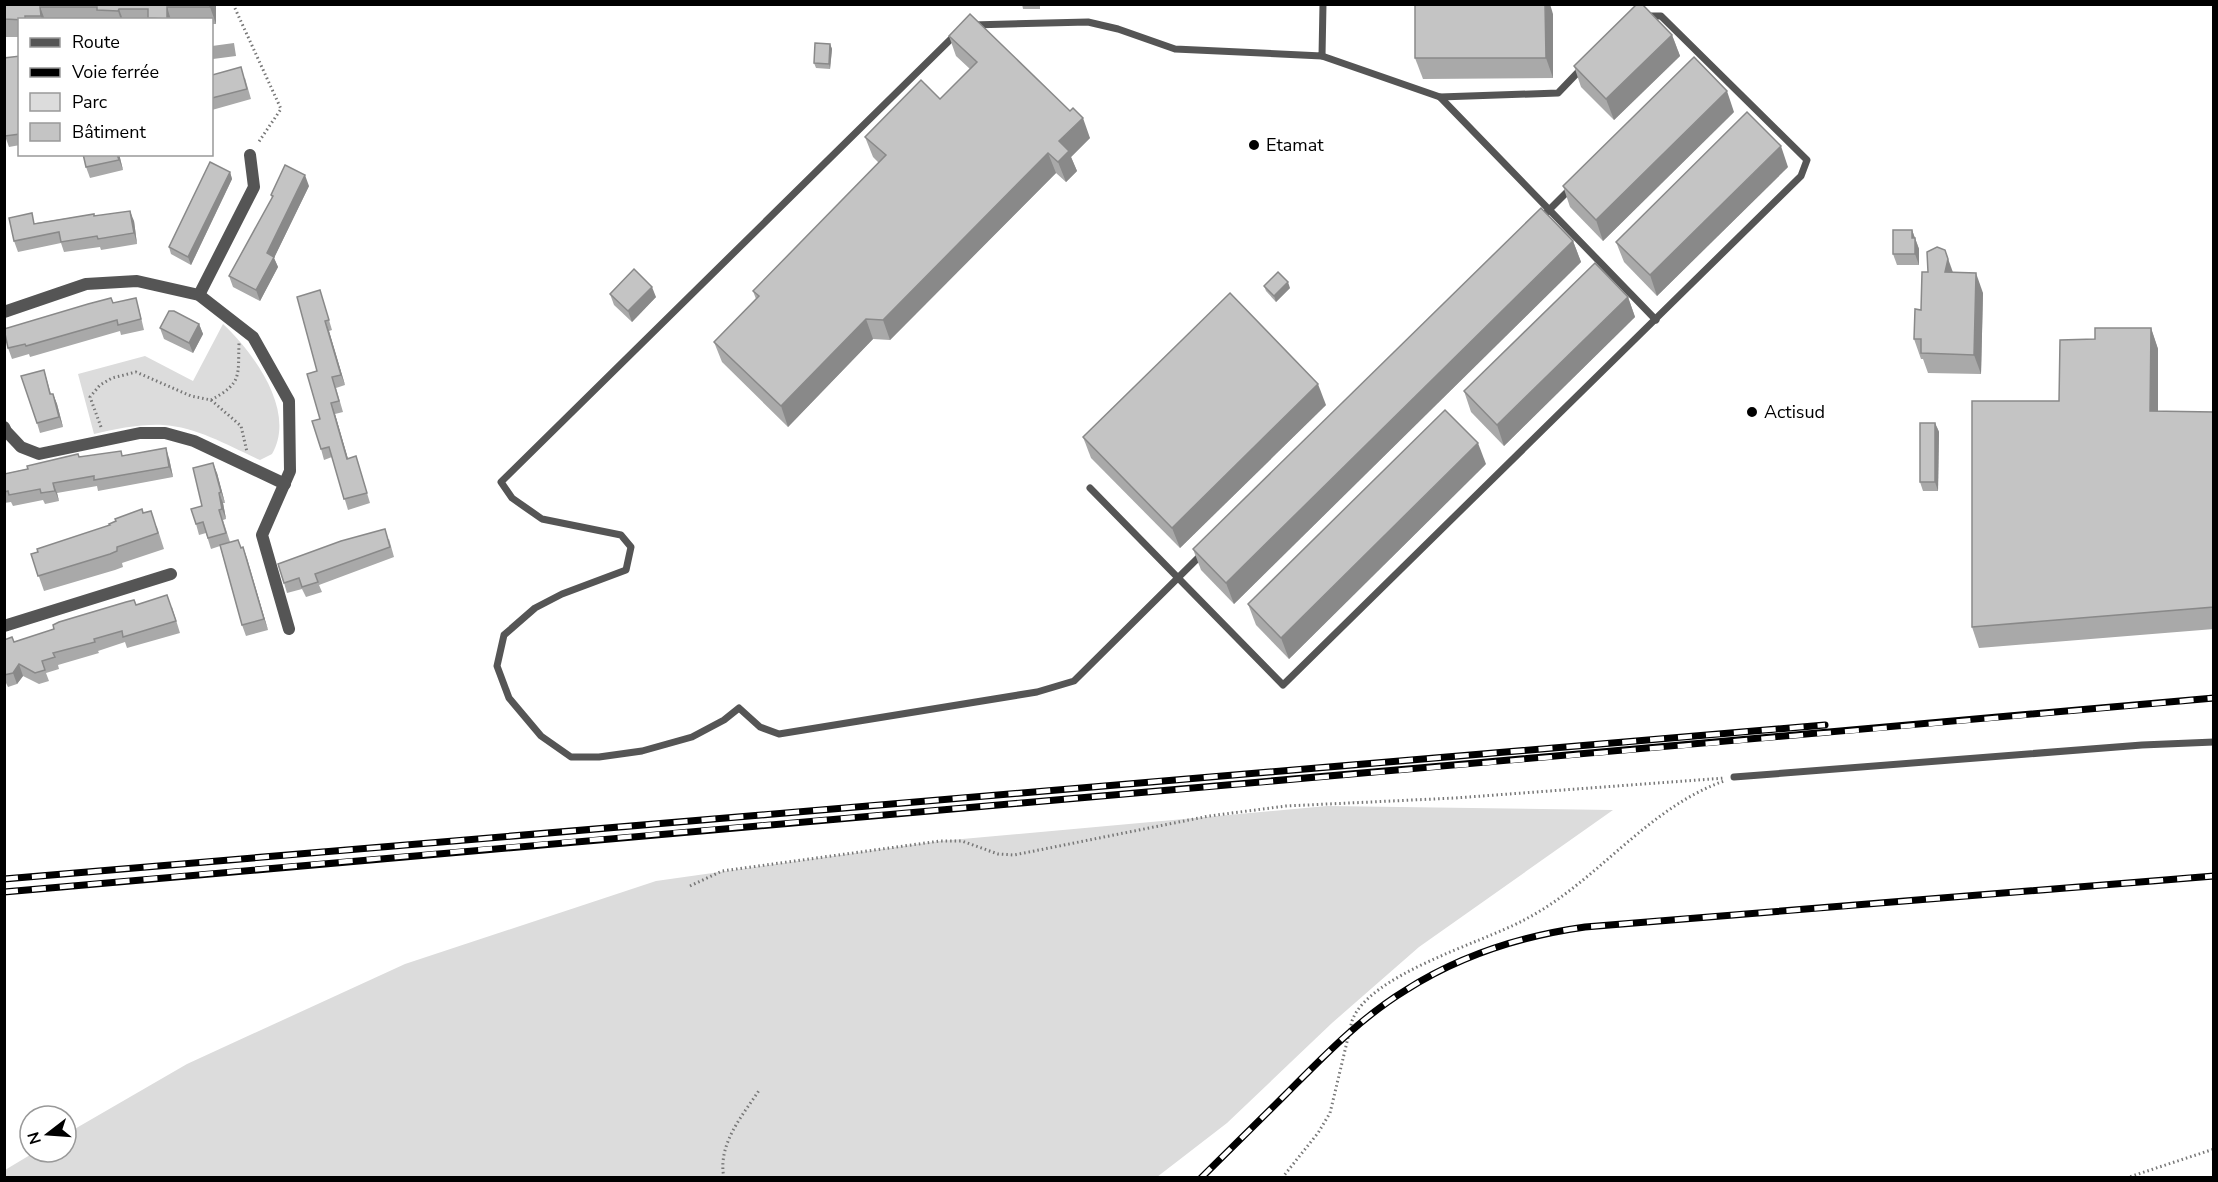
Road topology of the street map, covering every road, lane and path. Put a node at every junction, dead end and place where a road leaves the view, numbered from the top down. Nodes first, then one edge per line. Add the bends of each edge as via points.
1 (233, 4) edge
2 (1323, 4) edge
3 (1635, 16) edge
4 (1322, 56) junction
5 (1702, 58) junction
6 (1588, 62) edge
7 (1694, 66) edge
8 (1440, 97) junction
9 (250, 155) joint
10 (1575, 184) edge
11 (1550, 209) junction
12 (1533, 226) edge
13 (199, 295) junction
14 (4, 312) edge
15 (1656, 320) junction
16 (240, 326) junction
17 (211, 400) junction
18 (4, 427) edge
19 (104, 440) junction
20 (248, 466) junction
21 (285, 484) junction
22 (1090, 488) dead end
23 (1210, 546) edge
24 (171, 574) dead end
25 (1177, 579) junction
26 (4, 626) edge
27 (289, 629) dead end
28 (2214, 742) edge
29 (1734, 777) junction
30 (690, 886) dead end
31 (760, 1089) dead end
32 (2214, 1149) edge
33 (724, 1178) edge
34 (1282, 1178) edge
35 (2126, 1178) edge

1 - 9 path via 280,109
2 - 4 lane
3 - 5 lane via 1661,16
4 - 8 lane
4 - 25 lane via 1175,49 1088,22 965,25 501,482 512,498 542,519 621,535 631,547 626,570 535,608 504,635 497,666 509,698 541,736 571,757 642,751 692,737 739,708 760,727 779,734 1037,692 1074,681
5 - 7 lane
5 - 15 lane via 1807,160 1801,176
6 - 8 lane via 1558,93
8 - 11 lane
9 - 13 street via 254,187
10 - 11 lane
11 - 12 lane
11 - 15 lane
13 - 14 street via 137,281 86,284
13 - 16 street
15 - 25 lane via 1283,686
16 - 17 path via 238,375 230,389
16 - 21 street via 254,337 289,401 290,471
17 - 19 path via 190,396 136,372 112,378 90,397
17 - 20 path via 241,426
18 - 19 street via 21,447 39,454
19 - 20 street via 165,433 194,441
20 - 21 street
21 - 27 street via 262,535
22 - 25 lane
23 - 25 lane
24 - 26 street
28 - 29 lane
29 - 30 path via 1286,806 1209,816 1014,855 998,854 962,841 940,841 722,872
29 - 34 path via 1690,795 1542,910 1446,952 1362,1004 1352,1021 1330,1113
31 - 33 path via 727,1140
32 - 35 path

